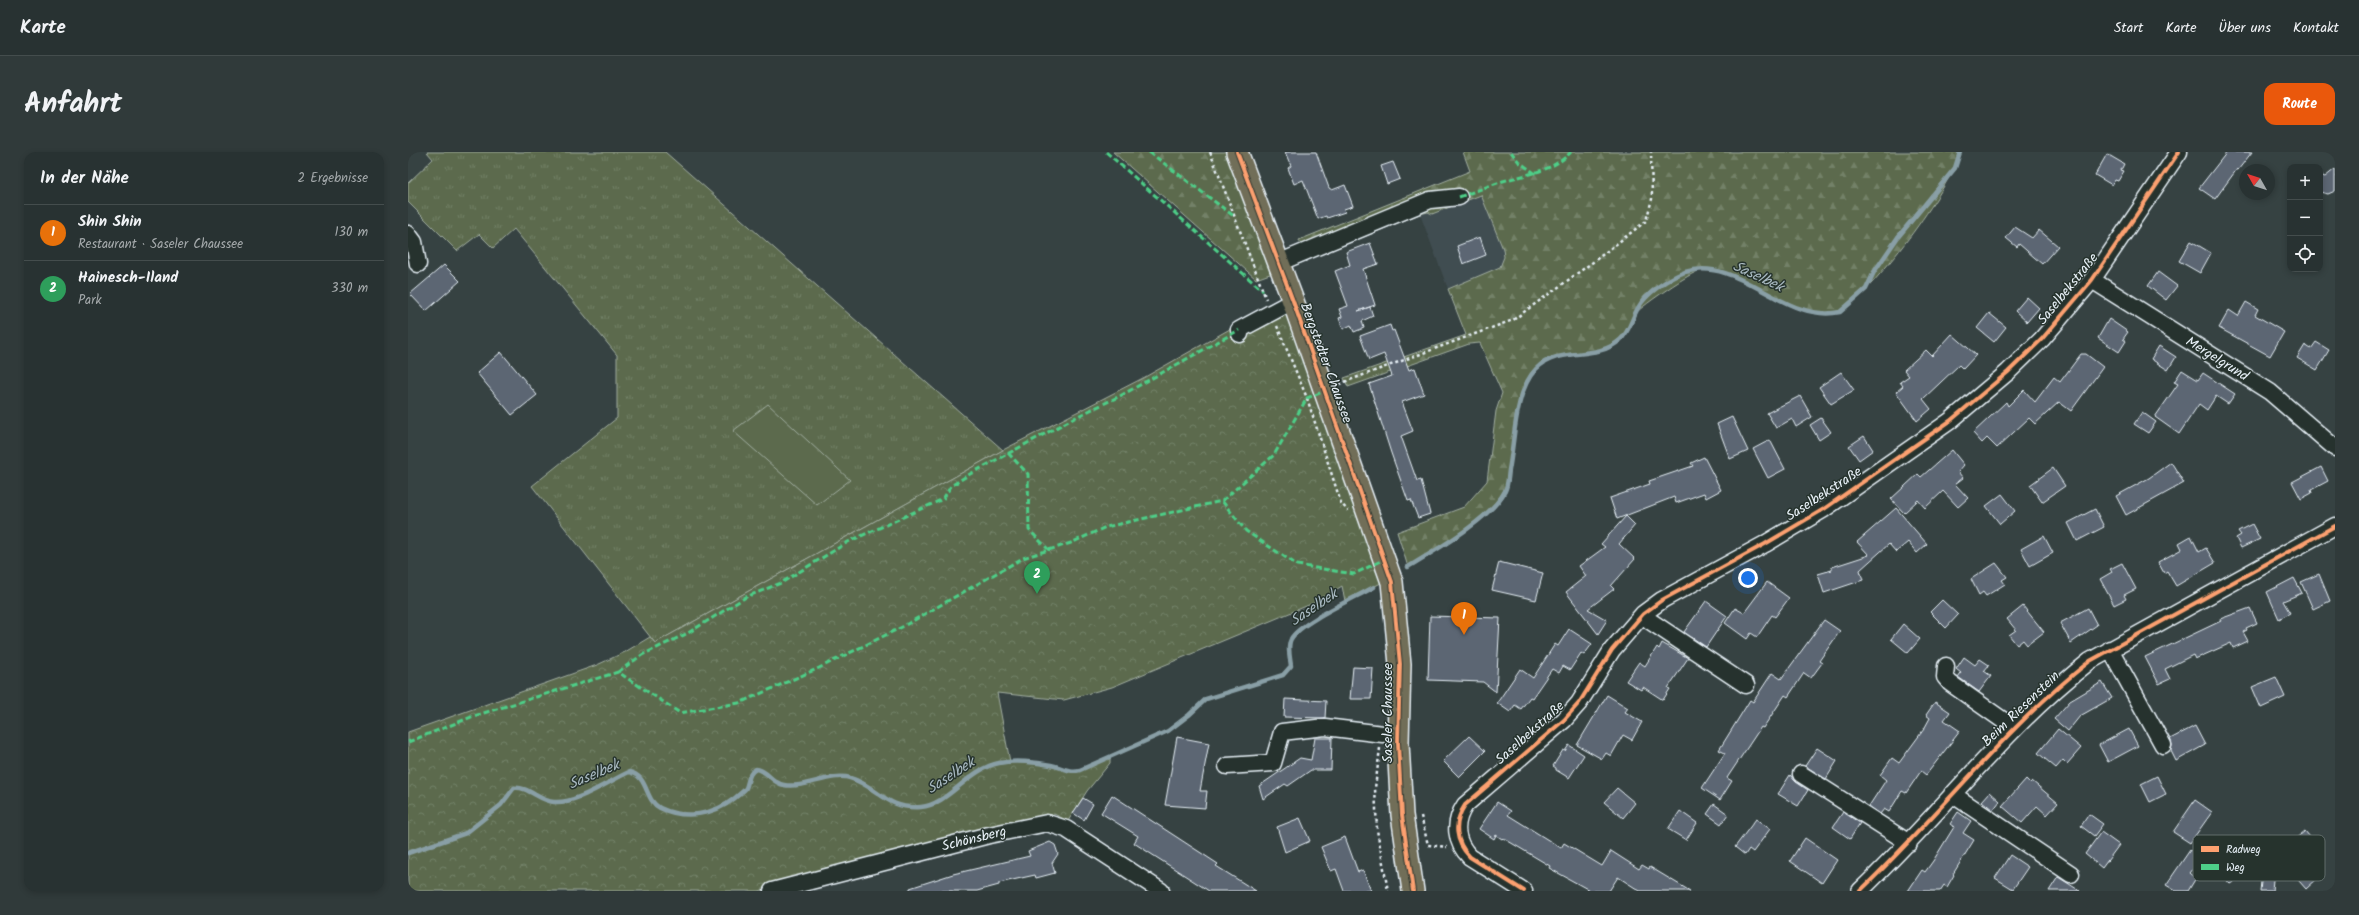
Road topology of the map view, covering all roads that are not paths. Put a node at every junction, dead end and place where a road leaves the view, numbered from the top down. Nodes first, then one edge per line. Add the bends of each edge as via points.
1 (1237, 152) edge
2 (2179, 152) edge
3 (1459, 197) dead end
4 (408, 234) edge
5 (1278, 263) junction
6 (418, 264) dead end
7 (2092, 280) junction
8 (1293, 301) junction
9 (1240, 334) dead end
10 (2335, 448) edge
11 (2335, 526) edge
12 (1392, 582) joint
13 (1644, 614) junction
14 (2110, 649) junction
15 (1946, 666) dead end
16 (1746, 685) dead end
17 (2014, 728) junction
18 (1391, 733) junction
19 (2164, 745) dead end
20 (1227, 766) dead end
21 (1800, 774) dead end
22 (1952, 794) junction
23 (1909, 843) junction
24 (2071, 874) dead end
25 (772, 891) edge
26 (1161, 891) edge
27 (1413, 891) edge
28 (1524, 891) edge
29 (1860, 891) edge

1 - 5 main road, Bergstedter Chaussee
2 - 7 street, Saselbekstraße
3 - 5 street via 1430,200
4 - 6 street via 414,242
5 - 8 main road, Bergstedter Chaussee
7 - 10 street, Mergelgrund via 2270,392
7 - 13 street, Saselbekstraße via 2042,339 2008,372 1950,421 1824,509 1662,600
8 - 9 street via 1271,313 1250,318 1239,330
8 - 12 main road, Bergstedter Chaussee
11 - 14 street, Beim Riesenstein
12 - 18 main road, Saseler Chaussee via 1399,658
13 - 16 street via 1650,621
13 - 28 street, Saselbekstraße via 1612,650 1579,703 1548,735 1465,805 1459,813 1459,844 1470,856
14 - 17 street, Beim Riesenstein via 2061,684
14 - 19 street
15 - 17 street via 1945,678 1950,683
17 - 22 street, Beim Riesenstein
18 - 20 street via 1325,728 1282,732 1273,763
18 - 27 main road, Saseler Chaussee
21 - 23 street
22 - 23 street, Beim Riesenstein
22 - 24 street
23 - 29 street, Beim Riesenstein
25 - 26 street, Schönsberg via 1046,823 1066,829

